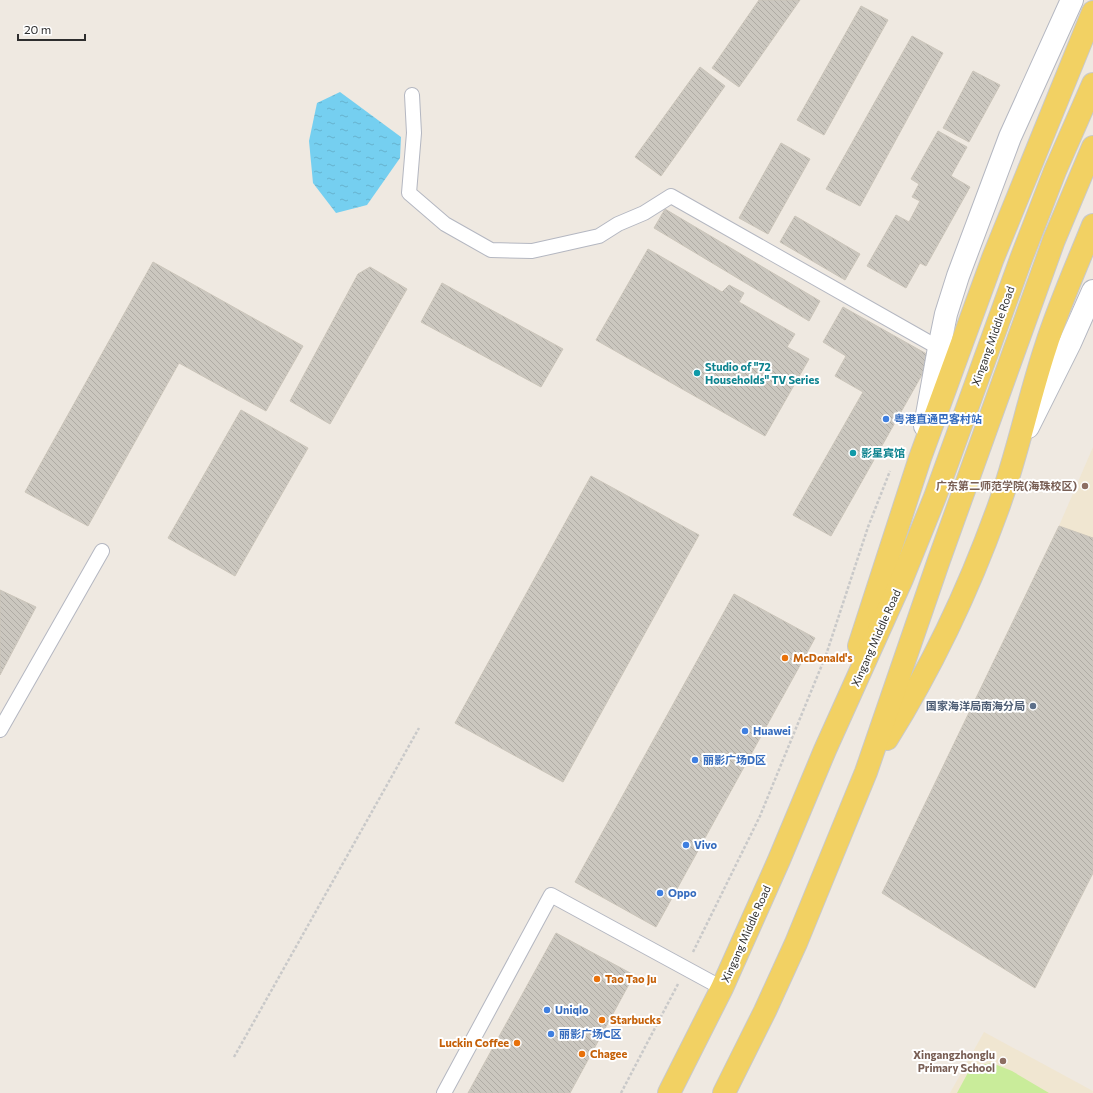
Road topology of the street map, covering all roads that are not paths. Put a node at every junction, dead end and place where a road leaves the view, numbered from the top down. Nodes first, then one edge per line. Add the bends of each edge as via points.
1 (1072, 0) edge
2 (1093, 12) edge
3 (1093, 84) edge
4 (412, 95) dead end
5 (1093, 147) edge
6 (1093, 225) edge
7 (1093, 291) edge
8 (938, 348) junction
9 (1019, 444) junction
10 (920, 458) junction
11 (102, 550) dead end
12 (0, 730) edge
13 (825, 750) junction
14 (866, 772) junction
15 (722, 988) junction
16 (444, 1093) edge
17 (669, 1093) edge
18 (724, 1093) edge

1 - 8 main road via 1005,151 958,276
2 - 10 main road via 993,258
3 - 13 main road, Xingang Middle Road via 1056,171 993,334 917,540 886,616
4 - 8 lane via 414,133 409,193 445,224 491,250 532,250 599,236 671,196
5 - 14 main road via 1054,240
6 - 9 main road via 1046,345
7 - 9 main road via 1070,344
8 - 10 main road
9 - 14 main road via 998,511 954,617 921,684
10 - 13 main road
11 - 12 lane
13 - 15 main road, Xingang Middle Road
14 - 18 main road via 796,943
15 - 16 lane via 551,895
15 - 17 main road, Xingang Middle Road

